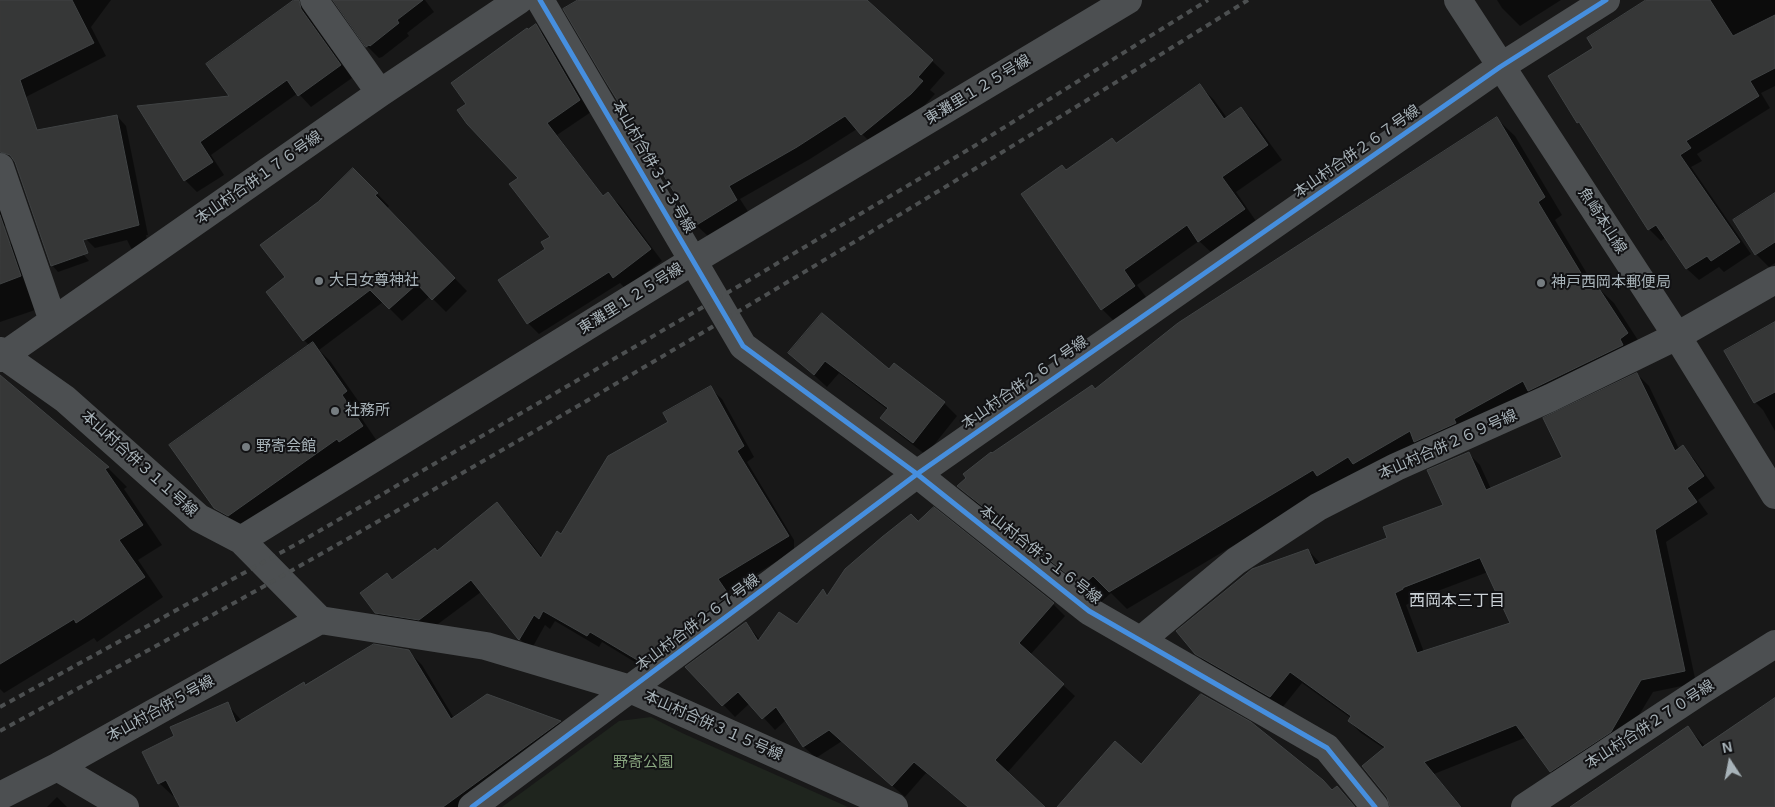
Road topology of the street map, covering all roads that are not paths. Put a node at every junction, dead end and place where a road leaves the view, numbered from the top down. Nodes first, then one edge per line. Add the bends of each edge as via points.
1 (314, 0) edge
2 (519, 0) edge
3 (540, 0) edge
4 (1128, 0) edge
5 (1458, 0) edge
6 (1606, 0) edge
7 (1500, 67) junction
8 (380, 93) junction
9 (0, 167) edge
10 (694, 260) junction
11 (1775, 280) edge
12 (53, 321) junction
13 (1677, 336) junction
14 (743, 346) joint
15 (1, 355) edge
16 (917, 474) junction
17 (1775, 494) edge
18 (241, 540) junction
19 (320, 620) junction
20 (1141, 640) junction
21 (1775, 644) edge
22 (630, 689) junction
23 (57, 766) junction
24 (0, 796) edge
25 (126, 807) edge
26 (472, 807) edge
27 (894, 807) edge
28 (1375, 807) edge
29 (1525, 807) edge

1 - 8 street
2 - 8 street, 本山村合併１７６号線
3 - 10 street, 本山村合併３１３号線
4 - 10 street, 東灘里１２５号線
5 - 7 street, 魚崎本山線
6 - 7 street, 本山村合併２６７号線
7 - 13 street, 魚崎本山線
7 - 16 street, 本山村合併２６７号線
8 - 12 street, 本山村合併１７６号線
9 - 12 street
10 - 14 street, 本山村合併３１３号線
10 - 18 street, 東灘里１２５号線
11 - 13 street, 本山村合併２６９号線
12 - 15 street, 本山村合併１７６号線
13 - 17 street, 魚崎本山線
13 - 20 street, 本山村合併２６９号線 via 1550,398 1396,467 1318,507 1236,561
14 - 16 street, 本山村合併３１６号線
15 - 18 street, 本山村合併３１１号線 via 65,398 199,518
16 - 20 street, 本山村合併３１６号線 via 1089,611
16 - 22 street, 本山村合併２６７号線
18 - 19 street, 本山村合併３１１号線
19 - 22 street, 本山村合併３１５号線 via 486,646
19 - 23 street, 本山村合併５号線
20 - 28 street, 本山村合併３１６号線 via 1327,748
21 - 29 street, 本山村合併２７０号線
22 - 26 street, 本山村合併２６７号線
22 - 27 street, 本山村合併３１５号線
23 - 24 street, 本山村合併５号線
23 - 25 street

